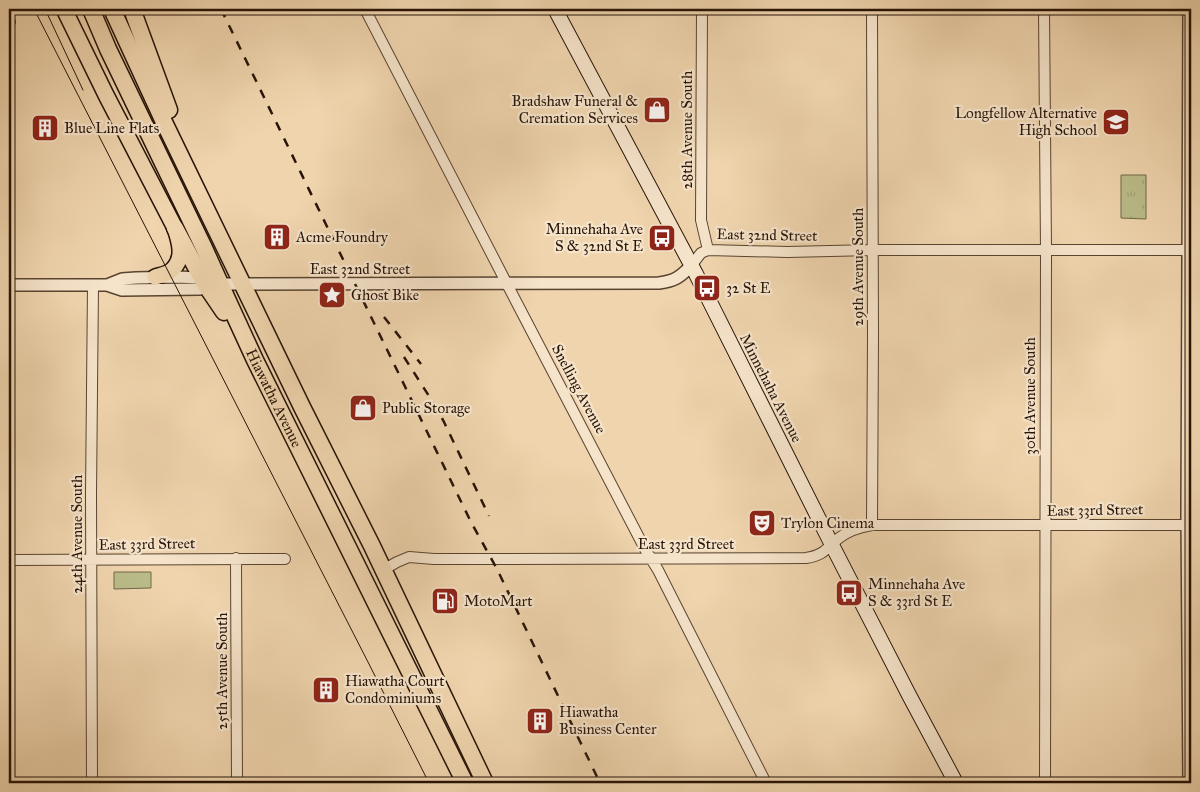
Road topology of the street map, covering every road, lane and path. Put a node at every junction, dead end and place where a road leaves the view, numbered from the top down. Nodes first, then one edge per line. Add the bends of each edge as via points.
1 (64, 9) edge
2 (91, 9) edge
3 (112, 9) edge
4 (132, 9) edge
5 (365, 9) edge
6 (555, 9) edge
7 (702, 9) edge
8 (872, 9) edge
9 (1044, 9) edge
10 (1189, 9) edge
11 (196, 188) junction
12 (175, 228) junction
13 (708, 250) junction
14 (873, 250) junction
15 (1046, 250) junction
16 (1190, 250) edge
17 (691, 266) junction
18 (155, 278) junction
19 (213, 284) junction
20 (242, 284) junction
21 (507, 284) junction
22 (9, 285) edge
23 (93, 285) junction
24 (107, 285) junction
25 (872, 525) junction
26 (1189, 525) edge
27 (1045, 526) junction
28 (832, 545) junction
29 (236, 558) junction
30 (285, 559) dead end
31 (651, 559) junction
32 (9, 560) edge
33 (92, 560) junction
34 (383, 570) junction
35 (92, 783) edge
36 (237, 783) edge
37 (465, 783) edge
38 (485, 783) edge
39 (766, 783) edge
40 (956, 783) edge
41 (1045, 783) edge
42 (1189, 783) edge

1 - 12 main road
2 - 19 highway
3 - 11 highway, Hiawatha Avenue
4 - 11 highway
5 - 21 street, Snelling Avenue
6 - 17 main road, Minnehaha Avenue
7 - 13 street, 28th Avenue South via 701,220
8 - 14 street, 29th Avenue South
9 - 15 street, 30th Avenue South
10 - 16 street
11 - 20 highway, Hiawatha Avenue
12 - 18 main road via 180,246 179,259 174,269
12 - 19 highway
13 - 14 street, East 32nd Street
13 - 17 street, East 32nd Street via 701,253
14 - 15 street, East 32nd Street
14 - 25 street, 29th Avenue South
15 - 16 street, East 32nd Street
15 - 27 street, 30th Avenue South
16 - 26 street
17 - 21 street, East 32nd Street via 682,276 659,283
17 - 28 main road, Minnehaha Avenue
18 - 19 street, East 32nd Street via 198,278
18 - 24 street, East 32nd Street via 122,279
19 - 20 street, East 32nd Street
19 - 24 street, East 32nd Street via 184,290 122,290
19 - 37 highway, Hiawatha Avenue via 255,360
20 - 21 street, East 32nd Street
20 - 34 highway, Hiawatha Avenue
21 - 31 street, Snelling Avenue
22 - 23 street, East 32nd Street
23 - 24 street, East 32nd Street
23 - 33 street, 24th Avenue South
25 - 27 street, East 33rd Street
25 - 28 street, East 33rd Street via 854,528
26 - 27 street, East 33rd Street
26 - 42 street
27 - 41 street, 30th Avenue South
28 - 31 street, East 33rd Street via 820,554 806,558
28 - 40 main road, Minnehaha Avenue
29 - 30 street, East 33rd Street
29 - 33 street, East 33rd Street
29 - 36 street, 25th Avenue South
31 - 34 street, East 33rd Street via 409,557
31 - 39 street, Snelling Avenue
32 - 33 street, East 33rd Street
33 - 35 street, 24th Avenue South
34 - 38 highway, Hiawatha Avenue

